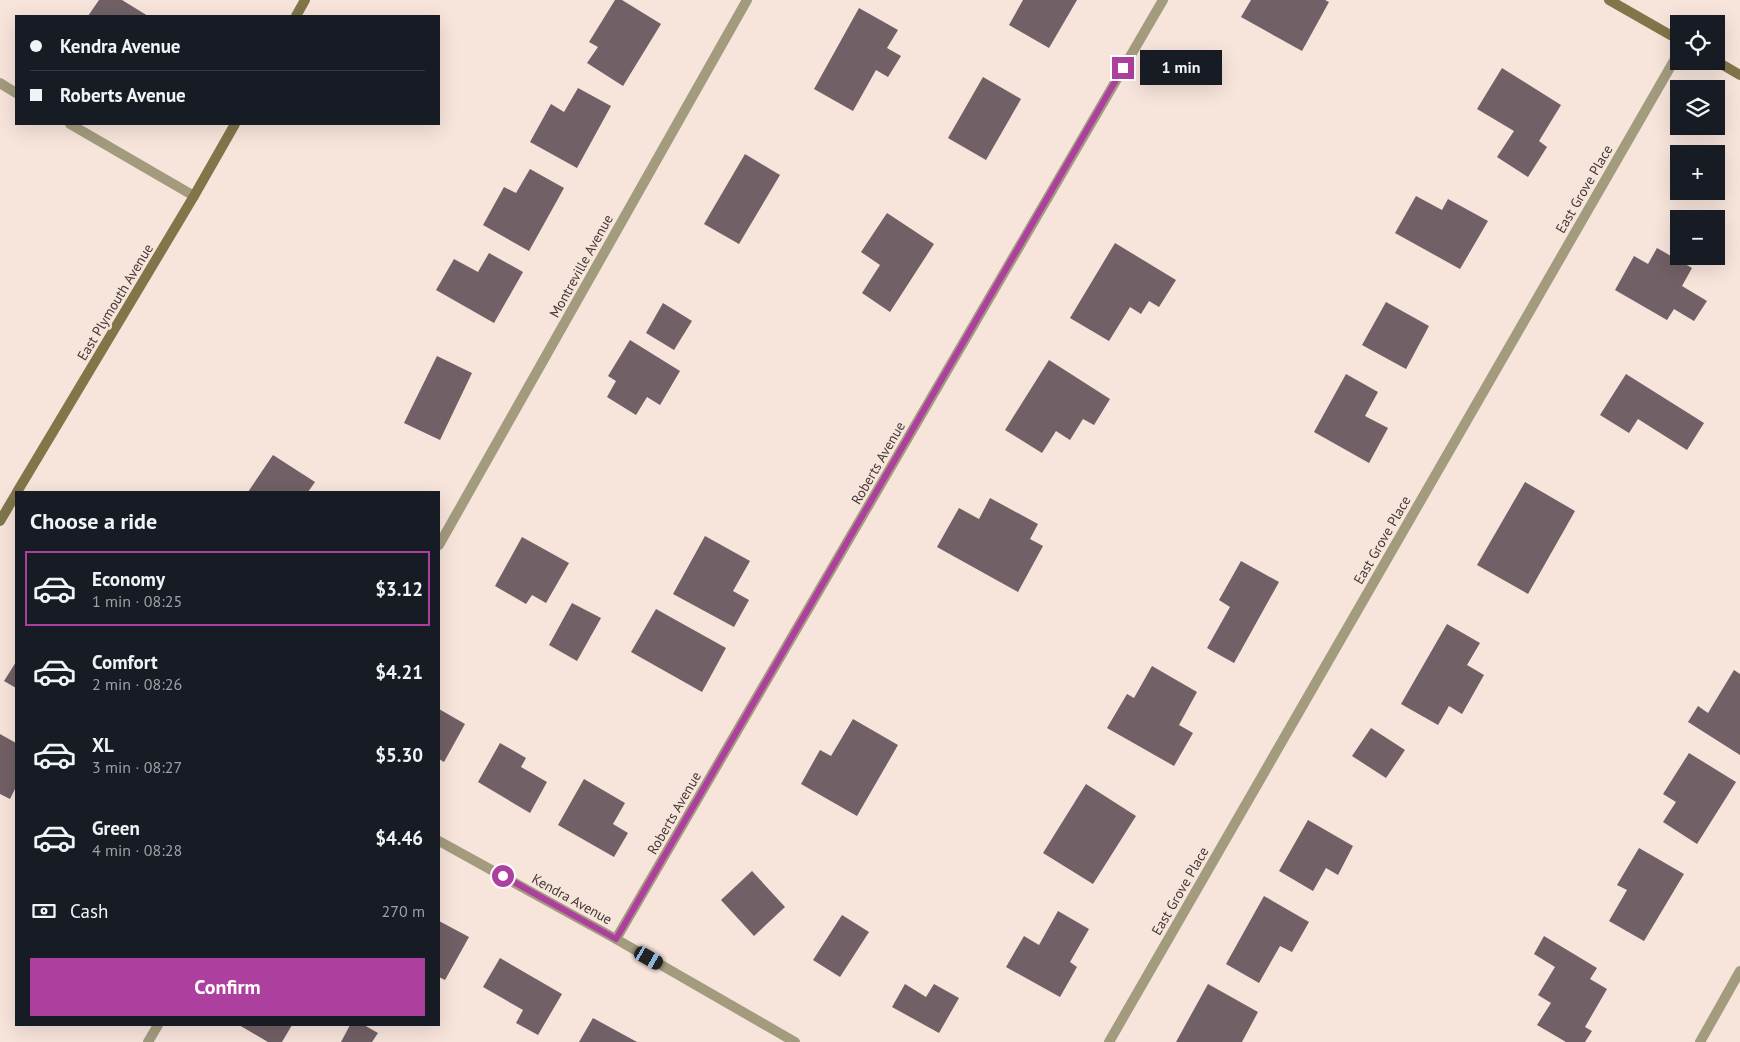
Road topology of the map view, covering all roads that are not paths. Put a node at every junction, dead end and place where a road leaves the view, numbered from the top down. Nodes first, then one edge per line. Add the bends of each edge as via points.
1 (305, 0) edge
2 (747, 0) edge
3 (1163, 0) edge
4 (1609, 0) edge
5 (297, 15) edge
6 (1670, 35) edge
7 (1725, 66) edge
8 (1670, 68) edge
9 (1740, 75) edge
10 (0, 83) edge
11 (15, 92) edge
12 (72, 125) edge
13 (234, 125) edge
14 (194, 196) junction
15 (18, 491) edge
16 (15, 496) edge
17 (0, 521) edge
18 (440, 543) edge
19 (440, 842) edge
20 (616, 939) junction
21 (1740, 971) edge
22 (157, 1026) edge
23 (1703, 1041) edge
24 (148, 1042) edge
25 (795, 1042) edge
26 (1108, 1042) edge

1 - 5 main road
2 - 18 street, Montreville Avenue
3 - 20 street, Roberts Avenue
4 - 6 main road
7 - 9 main road
8 - 26 street, East Grove Place
10 - 11 street
12 - 14 street
13 - 14 main road, East Plymouth Avenue
14 - 15 main road, East Plymouth Avenue
16 - 17 main road, East Plymouth Avenue
19 - 20 street, Kendra Avenue
20 - 25 street, Kendra Avenue
21 - 23 street
22 - 24 street

